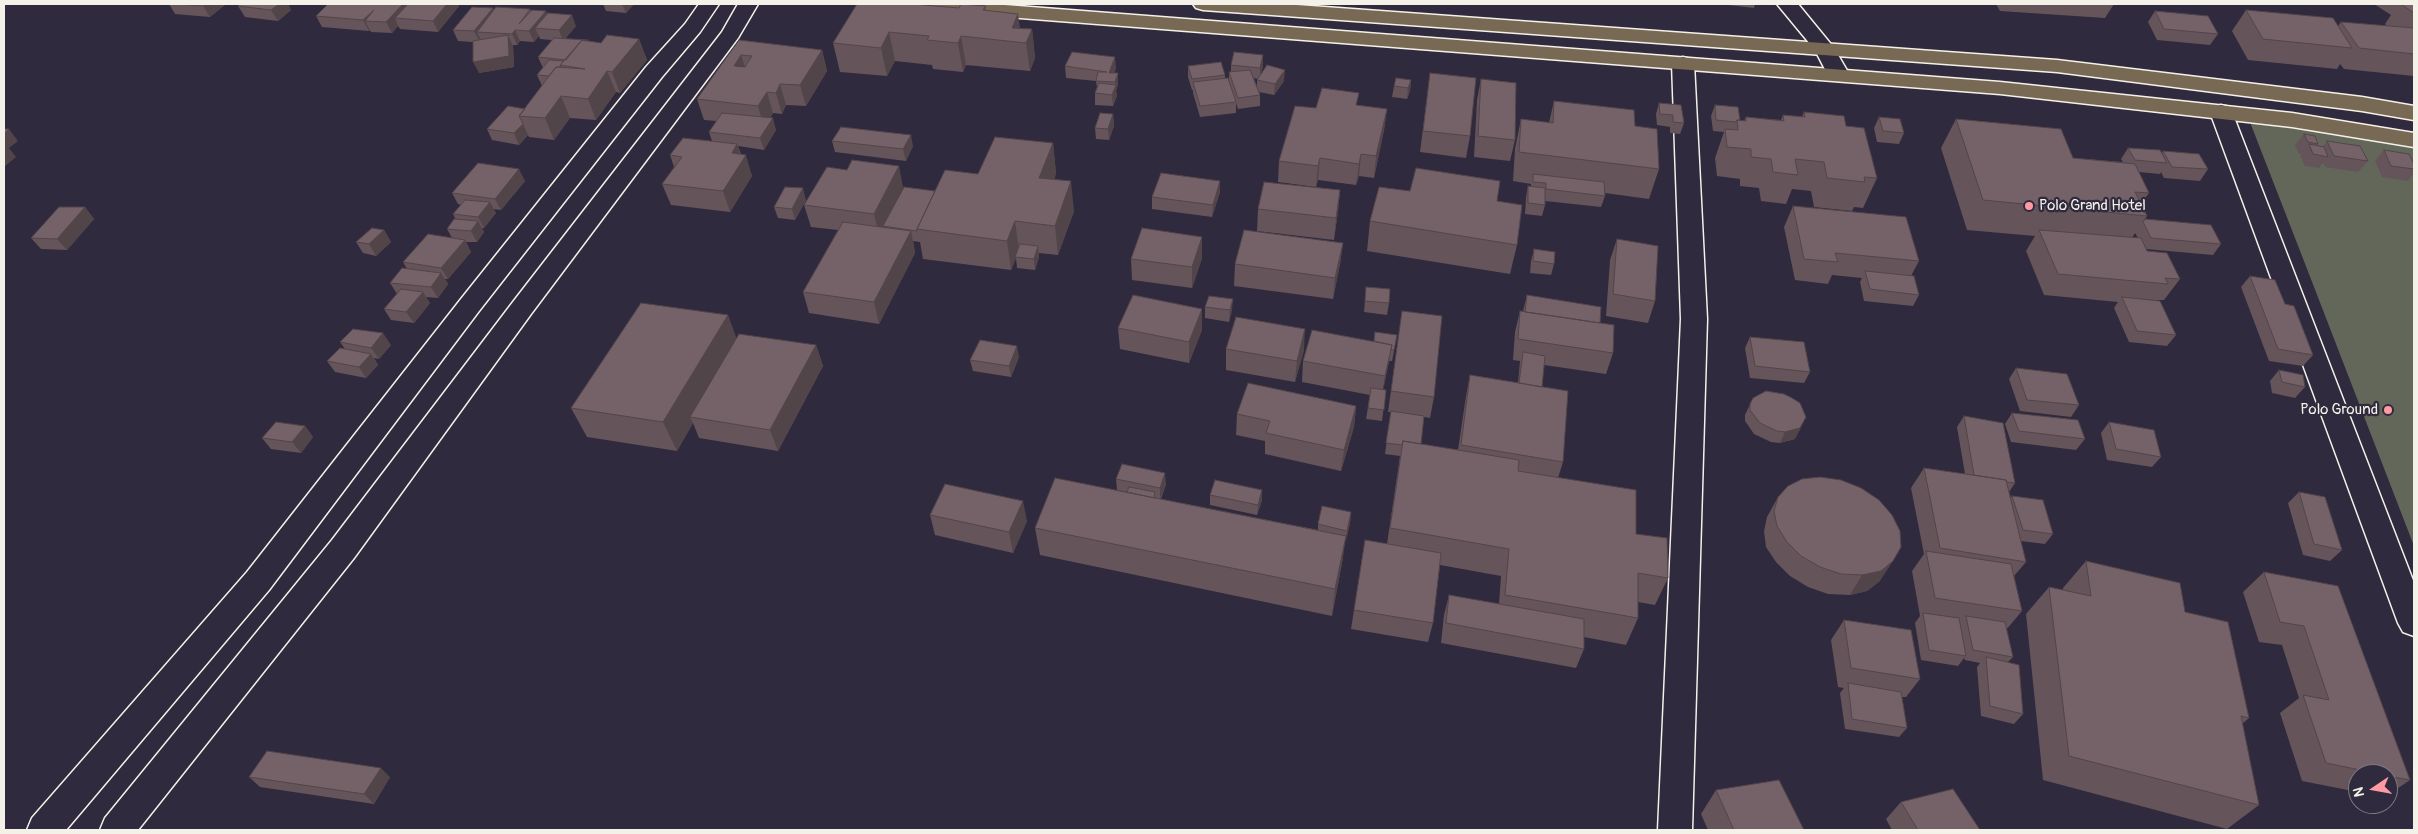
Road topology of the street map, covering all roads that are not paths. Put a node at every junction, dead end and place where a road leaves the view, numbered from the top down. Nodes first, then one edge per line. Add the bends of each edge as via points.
1 (709, 4) edge
2 (748, 4) edge
3 (917, 4) edge
4 (1203, 4) edge
5 (1787, 4) edge
6 (1824, 48) junction
7 (1683, 63) junction
8 (1838, 74) junction
9 (2221, 112) junction
10 (2414, 113) edge
11 (2414, 140) edge
12 (2414, 623) edge
13 (44, 830) edge
14 (117, 830) edge
15 (1675, 830) edge

1 - 13 street via 470,305 258,581
2 - 14 street via 731,34 342,549
3 - 7 main road
4 - 6 main road
5 - 6 street
6 - 8 street
6 - 10 main road via 2057,66
7 - 8 main road
7 - 15 street via 1694,319
8 - 9 main road
9 - 11 main road
9 - 12 street

